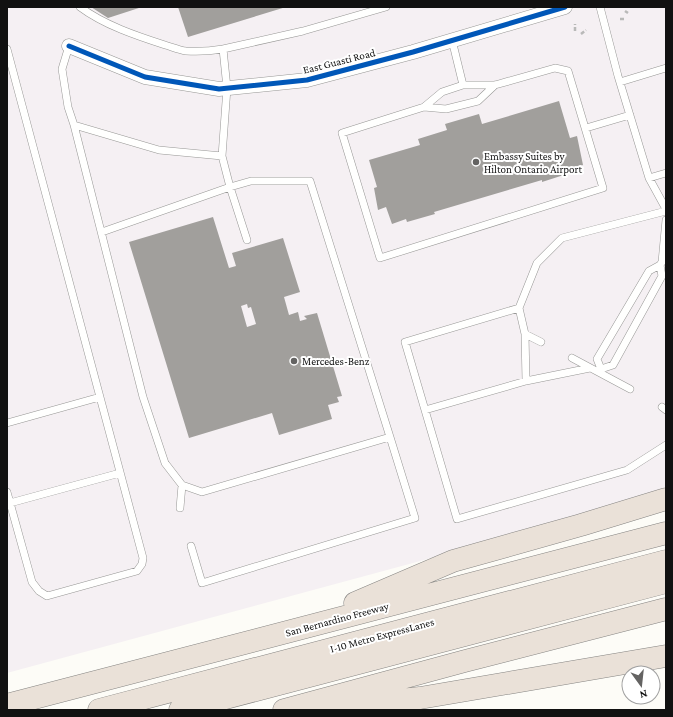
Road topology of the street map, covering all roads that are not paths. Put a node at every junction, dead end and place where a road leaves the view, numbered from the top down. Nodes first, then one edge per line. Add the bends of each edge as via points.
1 (80, 7) edge
2 (386, 7) edge
3 (565, 7) edge
4 (600, 7) edge
5 (452, 40) junction
6 (69, 46) joint
7 (7, 49) edge
8 (223, 49) junction
9 (666, 68) edge
10 (620, 82) junction
11 (463, 85) junction
12 (495, 85) junction
13 (227, 88) junction
14 (424, 107) junction
15 (630, 115) junction
16 (74, 125) junction
17 (586, 128) junction
18 (222, 156) junction
19 (666, 173) edge
20 (649, 178) junction
21 (230, 187) junction
22 (666, 210) edge
23 (666, 220) edge
24 (102, 232) junction
25 (247, 240) dead end
26 (663, 263) edge
27 (519, 308) junction
28 (526, 334) junction
29 (541, 342) dead end
30 (572, 358) dead end
31 (590, 368) junction
32 (600, 370) junction
33 (526, 381) junction
34 (630, 389) dead end
35 (100, 397) junction
36 (425, 410) junction
37 (7, 423) edge
38 (390, 437) junction
39 (666, 445) edge
40 (120, 473) junction
41 (182, 485) junction
42 (7, 492) edge
43 (666, 499) edge
44 (10, 503) junction
45 (180, 508) dead end
46 (666, 533) edge
47 (191, 546) dead end
48 (666, 561) edge
49 (666, 582) edge
50 (666, 609) edge
51 (286, 633) junction
52 (666, 656) edge
53 (465, 661) junction
54 (248, 693) junction
55 (7, 705) edge
56 (99, 710) edge
57 (180, 710) edge
58 (284, 710) edge
59 (296, 710) edge

1 - 8 lane via 110,24 185,51 207,52
2 - 8 lane via 303,31
3 - 5 street, East Guasti Road
4 - 10 lane
5 - 11 lane
5 - 13 street, East Guasti Road via 307,80
6 - 13 street, East Guasti Road via 145,77
6 - 16 lane via 62,69 68,107
7 - 35 lane
8 - 13 lane
9 - 10 lane
10 - 15 lane
11 - 12 lane
11 - 14 lane via 442,92
12 - 14 lane via 478,101 446,109
12 - 17 lane via 555,68 568,71
13 - 18 lane
14 - 17 lane via 342,133 380,258 603,188
15 - 17 lane
15 - 20 lane
16 - 18 lane via 160,150
16 - 24 lane
18 - 21 lane
19 - 20 lane
20 - 22 lane
21 - 24 lane
21 - 25 lane
21 - 38 lane via 251,181 310,181
22 - 27 lane via 562,238 537,263
23 - 26 lane
24 - 41 lane via 143,397 165,463
26 - 32 lane via 662,276 613,365
26 - 32 lane via 649,271 597,359
27 - 28 lane
27 - 36 lane via 405,342
28 - 29 lane
28 - 33 lane
30 - 31 lane
31 - 32 lane
31 - 33 lane
32 - 34 lane
33 - 36 lane
35 - 37 lane
35 - 40 lane
36 - 39 lane via 457,519 627,470
38 - 41 lane via 202,492
38 - 47 lane via 415,518 202,583
40 - 44 lane
40 - 44 lane via 143,558 142,564 137,571 47,596 32,582
41 - 45 lane
42 - 44 lane
43 - 51 highway via 453,561
46 - 51 highway, San Bernardino Freeway
48 - 56 highway, I-10 Metro ExpressLanes
49 - 54 highway, I-10 Metro ExpressLanes
50 - 53 highway
51 - 55 highway, San Bernardino Freeway
52 - 59 highway via 420,698
53 - 54 highway
53 - 58 highway
54 - 57 highway, I-10 Metro ExpressLanes

